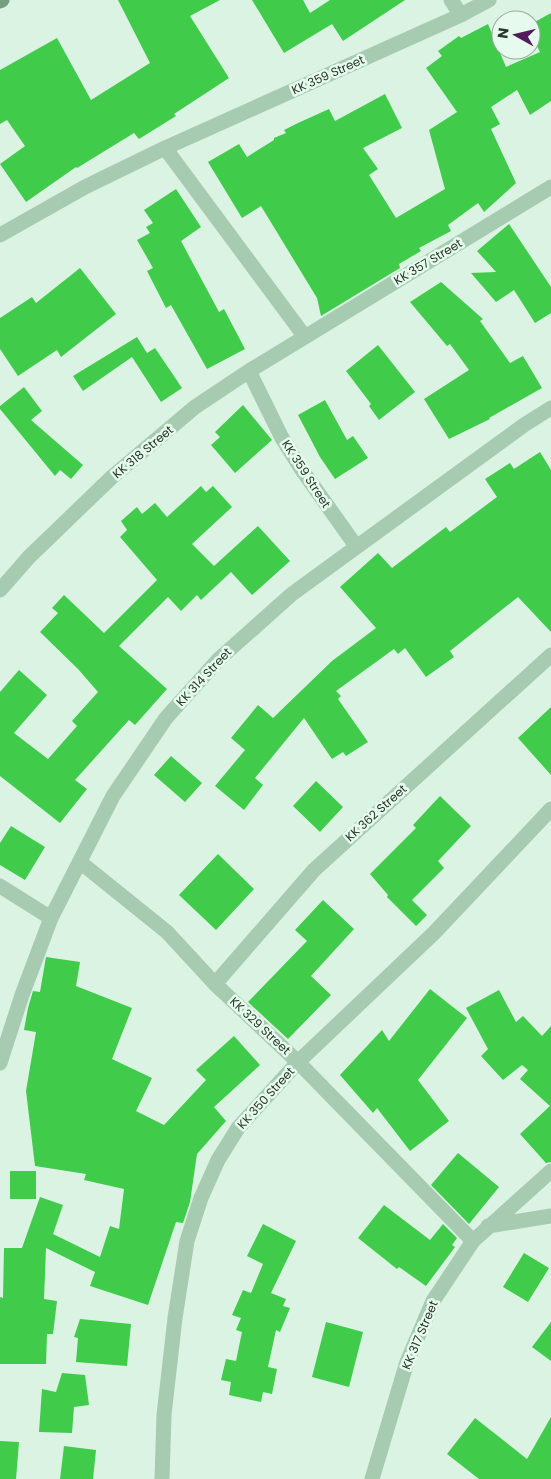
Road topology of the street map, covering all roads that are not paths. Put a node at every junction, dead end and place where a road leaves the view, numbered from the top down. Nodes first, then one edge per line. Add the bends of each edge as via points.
1 (451, 0) edge
2 (489, 0) edge
3 (461, 15) junction
4 (165, 148) junction
5 (551, 187) edge
6 (0, 235) edge
7 (305, 337) junction
8 (248, 371) junction
9 (551, 408) edge
10 (356, 546) junction
11 (0, 590) edge
12 (551, 655) edge
13 (551, 809) edge
14 (80, 862) junction
15 (0, 886) edge
16 (51, 918) junction
17 (216, 984) junction
18 (298, 1062) junction
19 (0, 1063) edge
20 (551, 1171) edge
21 (551, 1216) edge
22 (488, 1226) junction
23 (473, 1241) junction
24 (162, 1479) edge
25 (372, 1479) edge

1 - 3 street
2 - 3 street, KK 359 Street
3 - 4 street, KK 359 Street
4 - 6 street, KK 359 Street
4 - 7 street
5 - 7 street, KK 357 Street
7 - 8 street, KK 318 Street
8 - 10 street, KK 359 Street via 282,438
8 - 11 street, KK 318 Street via 195,407 112,477 29,557
9 - 10 street, KK 314 Street
10 - 14 street, KK 314 Street via 292,594 219,659 166,718 113,796
12 - 17 street, KK 362 Street via 314,870
13 - 18 street, KK 350 Street via 434,933
14 - 16 street, KK 314 Street
14 - 17 street, KK 329 Street via 167,932
15 - 16 street
16 - 19 street, KK 314 Street
17 - 18 street, KK 329 Street
18 - 23 street, KK 329 Street
18 - 24 street, KK 350 Street via 238,1128 218,1160 201,1198 187,1241 175,1318 164,1415
20 - 22 street, KK 317 Street
21 - 22 street
22 - 23 street, KK 317 Street
23 - 25 street, KK 317 Street via 433,1301 408,1362

